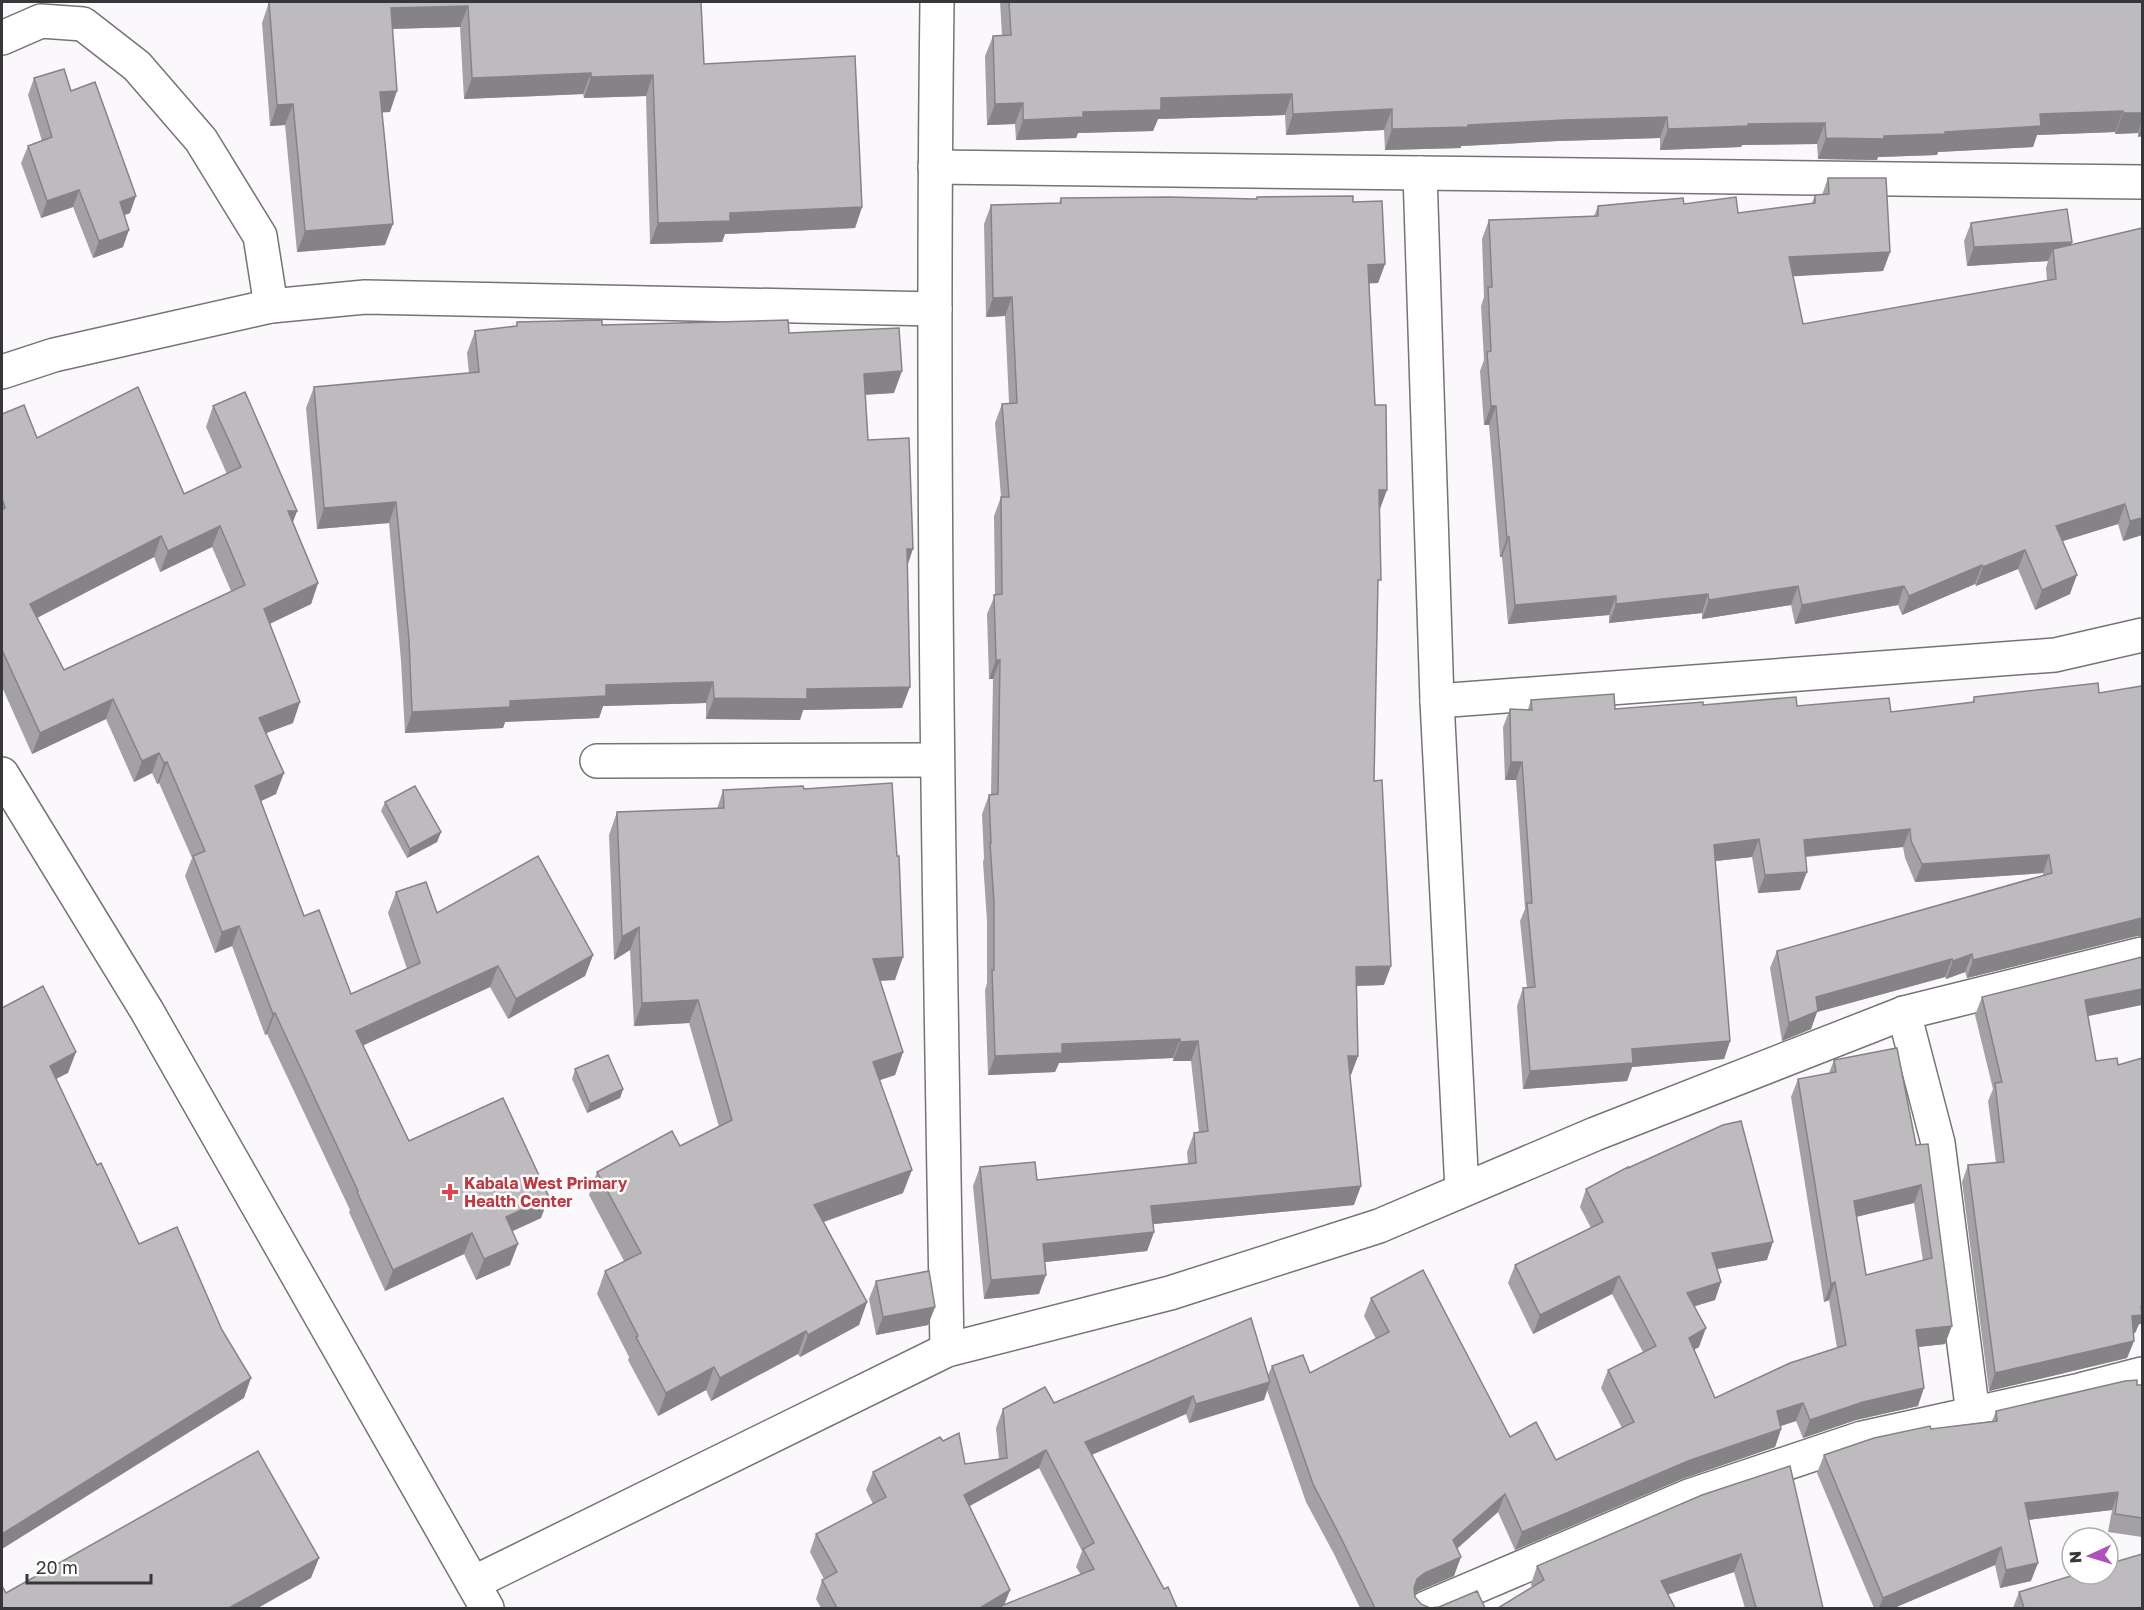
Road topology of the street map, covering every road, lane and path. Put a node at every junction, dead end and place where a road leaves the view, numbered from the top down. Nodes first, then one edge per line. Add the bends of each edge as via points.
1 (937, 2) edge
2 (2, 38) edge
3 (935, 167) junction
4 (1420, 173) junction
5 (2142, 182) edge
6 (271, 306) junction
7 (935, 309) junction
8 (2, 372) edge
9 (2142, 635) edge
10 (1437, 701) junction
11 (937, 760) junction
12 (597, 761) dead end
13 (2, 774) edge
14 (2142, 954) edge
15 (1904, 1013) junction
16 (1462, 1190) junction
17 (947, 1350) junction
18 (2142, 1374) edge
19 (1973, 1414) junction
20 (480, 1596) edge
21 (1425, 1608) edge

1 - 3 street
2 - 6 street via 41,21 83,24 137,66 201,140 260,236
3 - 4 street
3 - 7 street
4 - 5 street
4 - 10 street
6 - 7 street via 365,297
6 - 8 street via 54,355
7 - 11 street
9 - 10 street via 2055,655
10 - 16 street
11 - 12 street
11 - 17 street
13 - 20 street via 147,1011
14 - 15 street
15 - 16 street
15 - 19 street via 1938,1143
16 - 17 street via 1378,1226 1170,1293
17 - 20 street
18 - 19 street
19 - 21 street via 1862,1438 1689,1496

